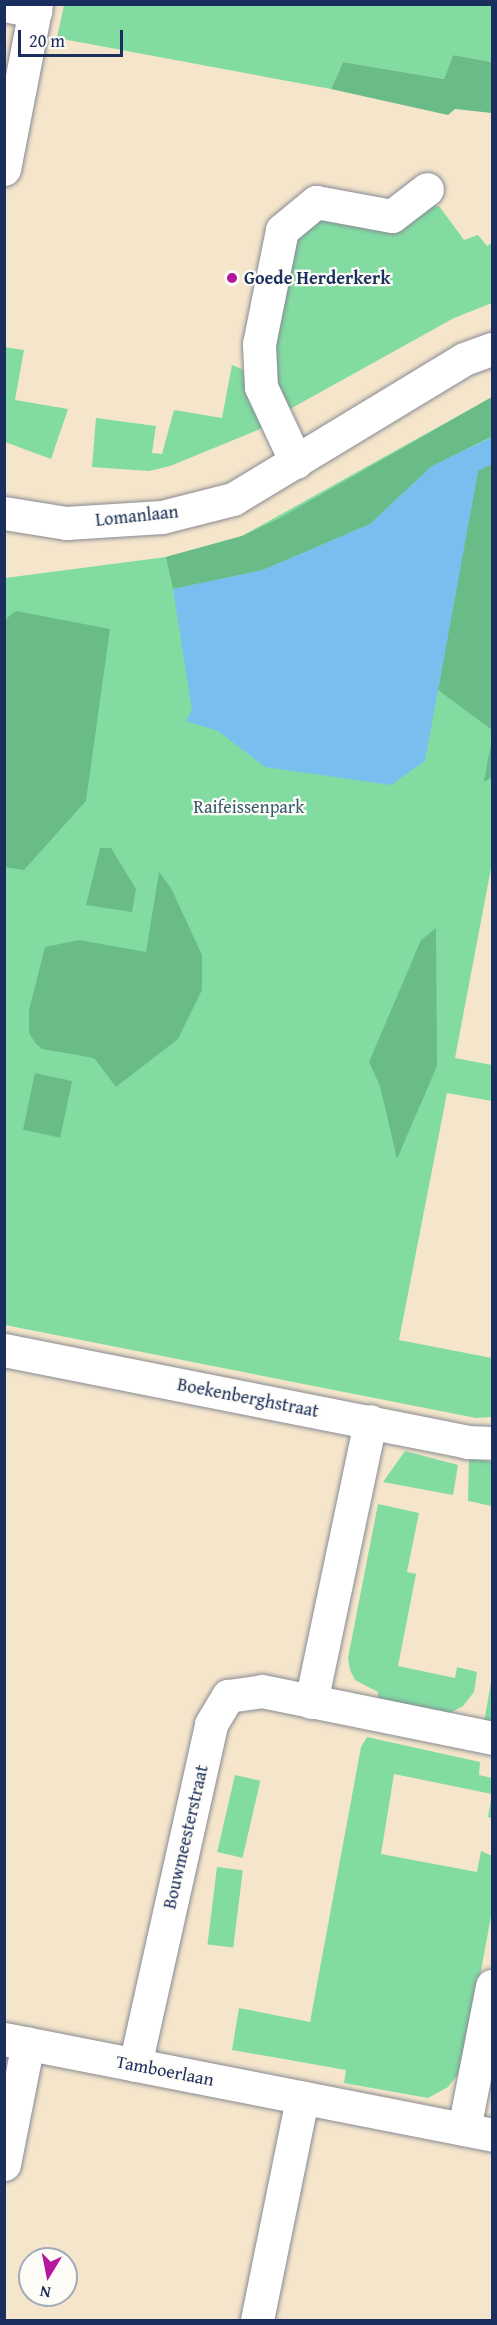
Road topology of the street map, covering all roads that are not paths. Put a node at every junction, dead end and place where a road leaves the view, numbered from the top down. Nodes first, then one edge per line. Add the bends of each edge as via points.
1 (25, 7) edge
2 (4, 169) edge
3 (427, 189) dead end
4 (492, 349) edge
5 (296, 462) junction
6 (4, 513) edge
7 (4, 1350) edge
8 (370, 1421) junction
9 (492, 1443) edge
10 (311, 1702) junction
11 (492, 1738) edge
12 (492, 1986) edge
13 (16, 2041) edge
14 (135, 2065) junction
15 (302, 2098) junction
16 (478, 2132) edge
17 (4, 2164) edge
18 (257, 2320) edge

1 - 2 street
3 - 5 street via 392,216 316,202 282,230 259,344 261,387
4 - 5 street, Lomanlaan via 464,359
5 - 6 street, Lomanlaan via 233,499 162,517 66,523
7 - 8 street, Boekenberghstraat
8 - 9 street, Boekenberghstraat via 467,1442
8 - 10 street
10 - 11 street, Bouwmeesterstraat
10 - 14 street, Bouwmeesterstraat via 262,1691 228,1696 211,1724
12 - 16 street
13 - 14 street, Tamboerlaan
13 - 17 street, Tamboerlaan
14 - 15 street, Tamboerlaan
15 - 16 street, Tamboerlaan
15 - 18 street

